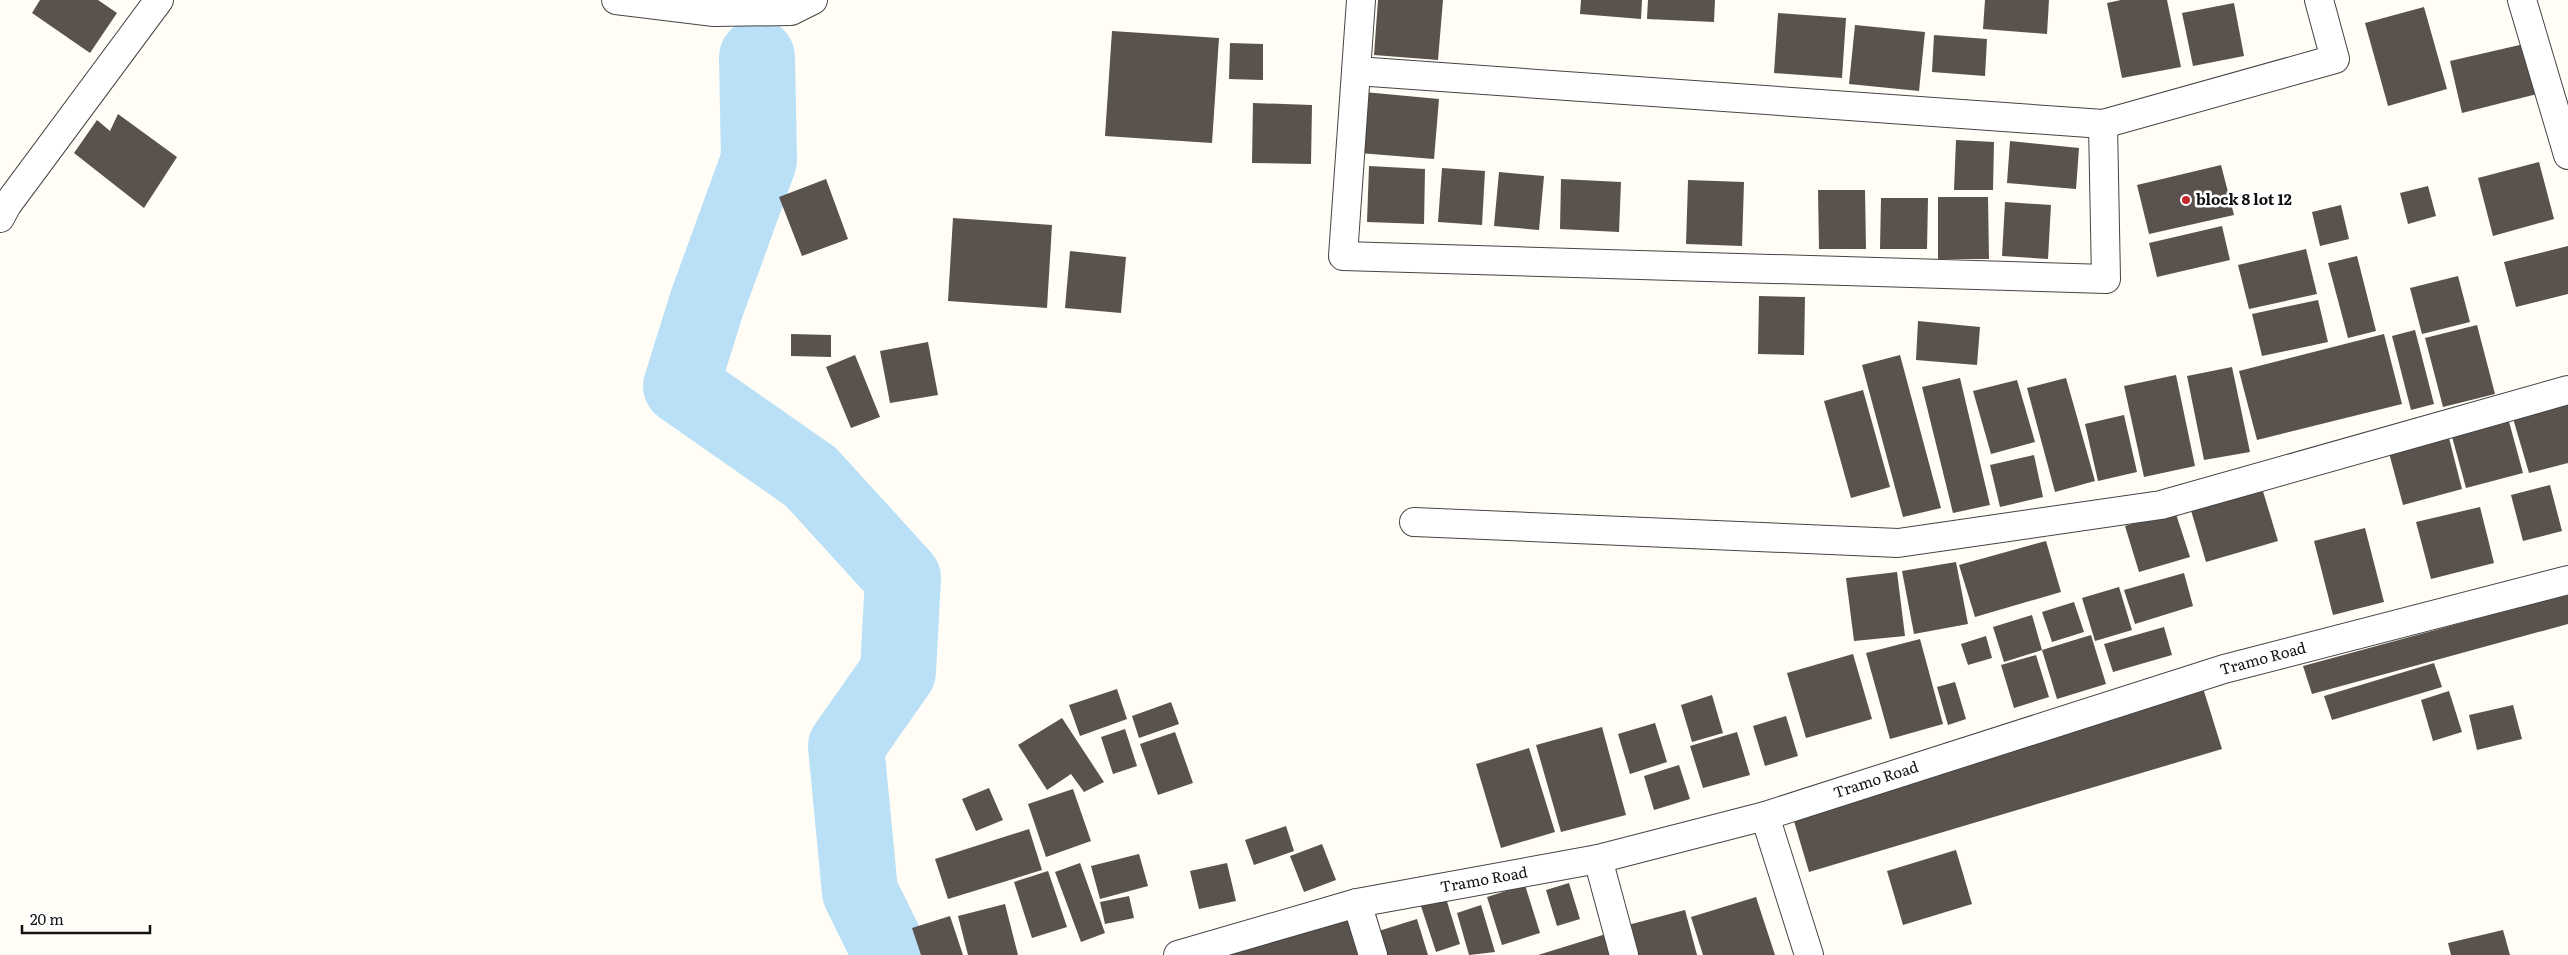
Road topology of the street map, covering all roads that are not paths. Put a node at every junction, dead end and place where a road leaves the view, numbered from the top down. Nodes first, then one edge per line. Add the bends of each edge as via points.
1 (160, 0) edge
2 (616, 0) edge
3 (813, 0) edge
4 (1361, 0) edge
5 (2319, 0) edge
6 (2522, 0) edge
7 (1356, 71) junction
8 (2103, 124) junction
9 (2568, 155) edge
10 (0, 218) edge
11 (2568, 390) edge
12 (1414, 522) dead end
13 (2568, 580) edge
14 (1765, 816) junction
15 (1598, 859) junction
16 (1357, 903) junction
17 (1178, 955) edge
18 (1373, 955) edge
19 (1624, 955) edge
20 (1809, 955) edge

1 - 10 street
2 - 3 street via 714,12 791,11
4 - 7 street
5 - 8 street via 2335,59
6 - 9 street
7 - 8 street
7 - 8 street via 1342,256 2106,279
11 - 12 street via 2161,505 1898,543
13 - 14 street, Tramo Road via 2224,668
14 - 15 street, Tramo Road
14 - 20 street
15 - 16 street, Tramo Road
15 - 19 street
16 - 17 street, Tramo Road
16 - 18 street

